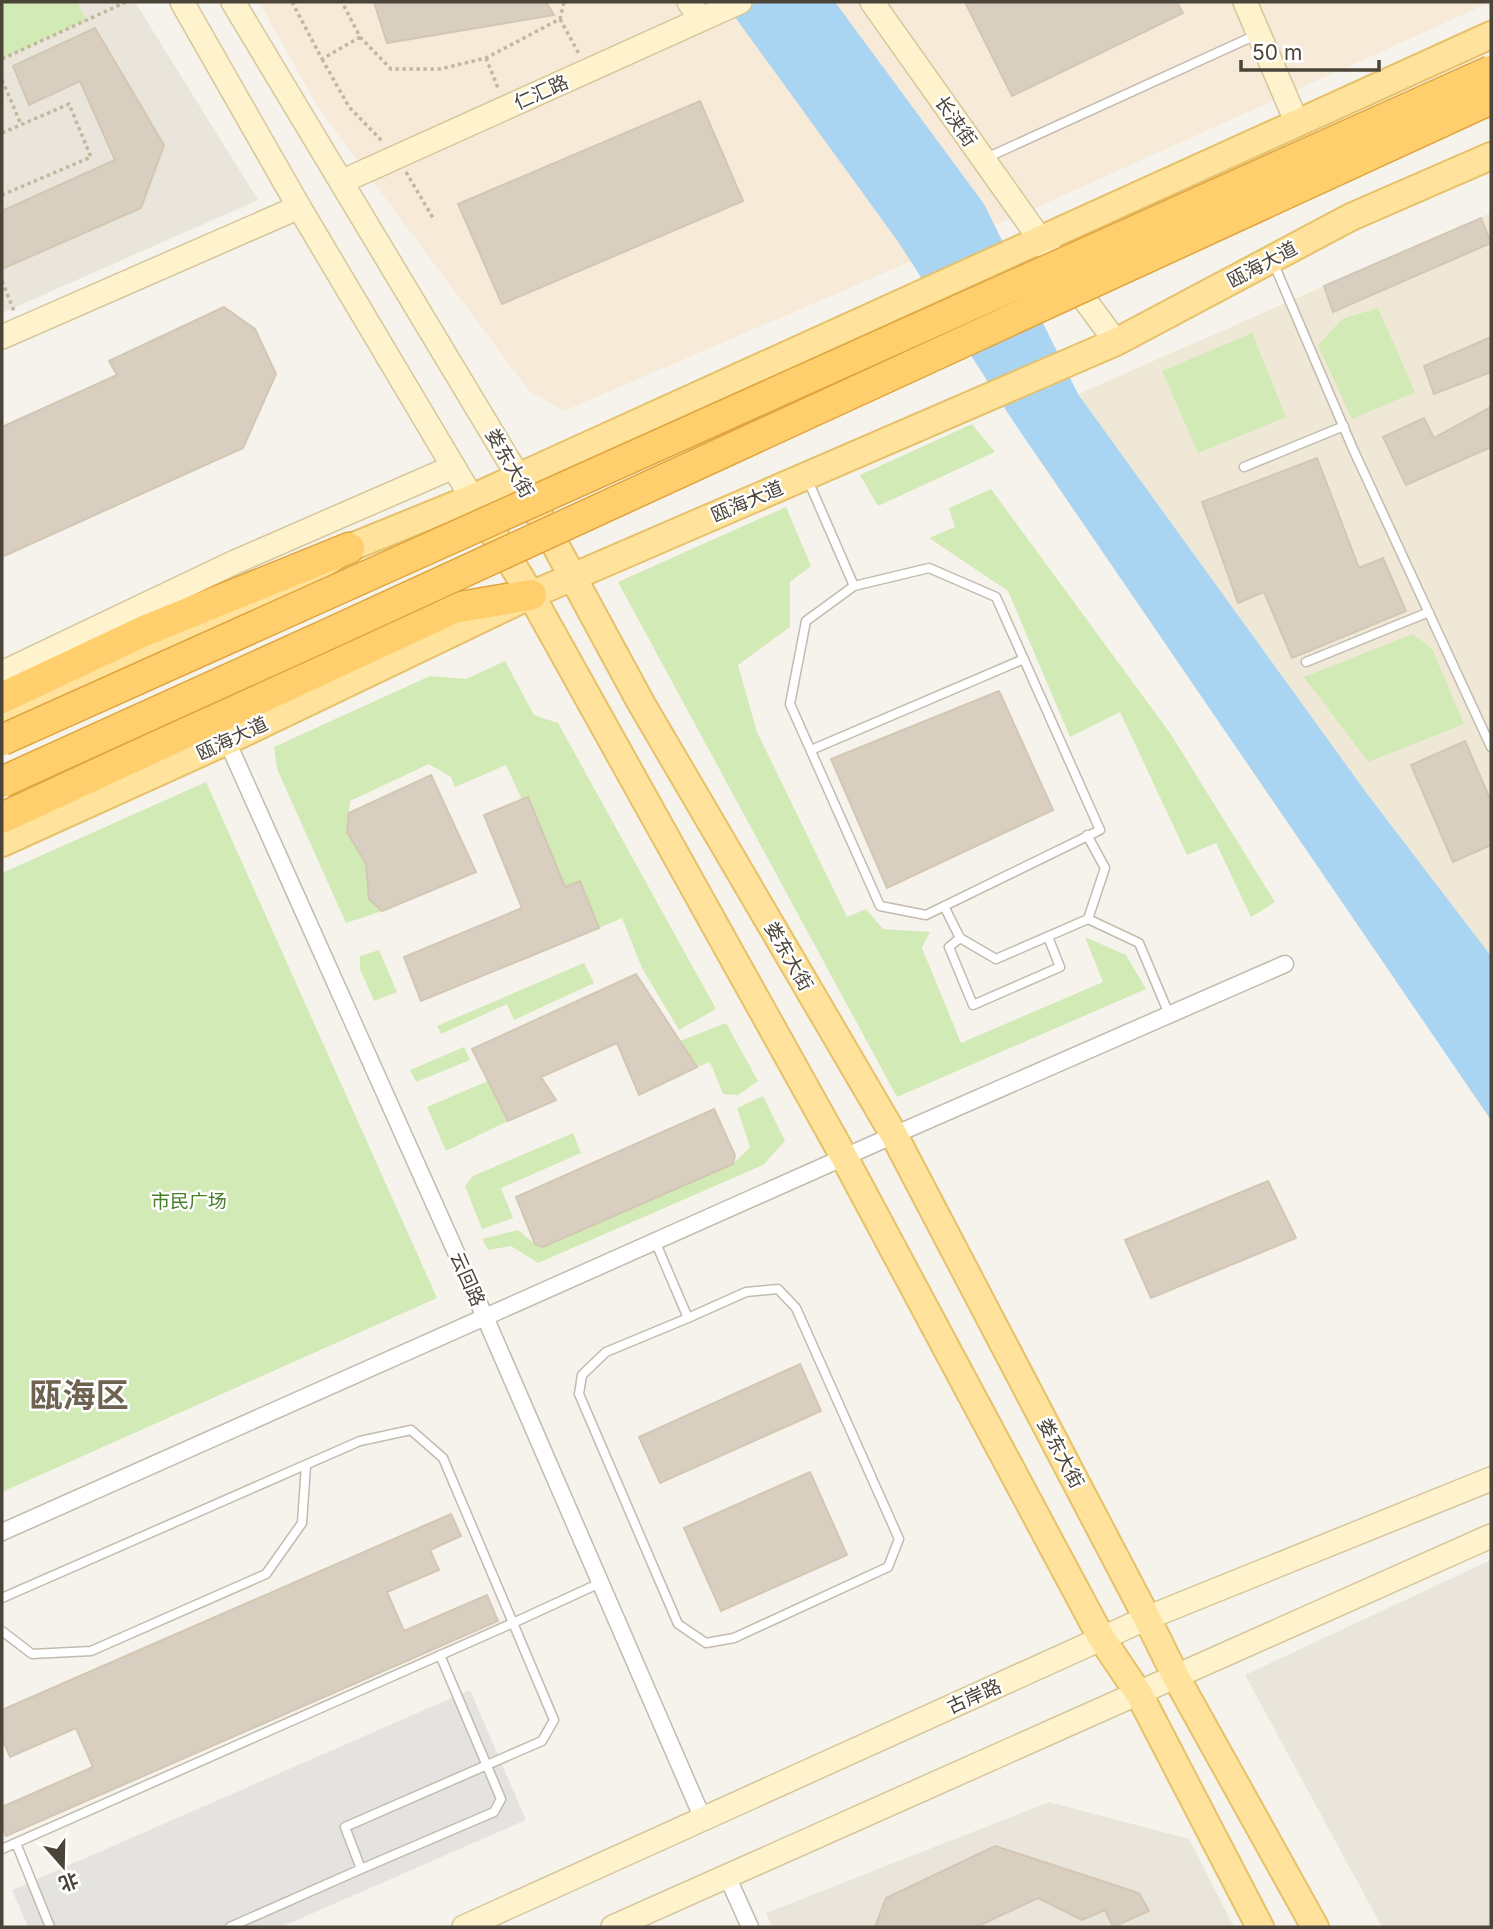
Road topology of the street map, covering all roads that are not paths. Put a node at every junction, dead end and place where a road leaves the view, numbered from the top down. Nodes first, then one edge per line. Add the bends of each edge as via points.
1 (182, 2) edge
2 (233, 2) edge
3 (873, 2) edge
4 (1245, 2) edge
5 (734, 4) edge
6 (695, 10) edge
7 (1259, 33) junction
8 (1491, 35) edge
9 (1491, 71) edge
10 (1491, 99) edge
11 (1297, 123) junction
12 (1491, 156) edge
13 (984, 159) junction
14 (341, 182) junction
15 (299, 207) junction
16 (1040, 239) junction
17 (1272, 259) junction
18 (12, 333) edge
19 (1116, 342) junction
20 (1344, 426) junction
21 (453, 467) junction
22 (1244, 467) dead end
23 (519, 476) junction
24 (806, 476) junction
25 (472, 498) junction
26 (349, 548) junction
27 (572, 577) junction
28 (854, 586) junction
29 (531, 595) junction
30 (1429, 612) junction
31 (1024, 659) junction
32 (1306, 662) dead end
33 (2, 673) edge
34 (2, 698) edge
35 (2, 719) edge
36 (2, 740) edge
37 (227, 741) junction
38 (1491, 747) edge
39 (810, 750) junction
40 (2, 782) edge
41 (2, 818) edge
42 (1087, 835) junction
43 (2, 843) edge
44 (944, 906) junction
45 (1088, 919) junction
46 (1048, 937) junction
47 (960, 938) junction
48 (1285, 964) dead end
49 (1169, 1014) junction
50 (894, 1135) junction
51 (844, 1157) junction
52 (655, 1241) junction
53 (485, 1317) junction
54 (688, 1318) junction
55 (306, 1465) junction
56 (1491, 1479) edge
57 (2, 1532) edge
58 (1491, 1536) edge
59 (600, 1583) junction
60 (2, 1598) edge
61 (1147, 1618) junction
62 (513, 1623) junction
63 (2, 1631) edge
64 (1102, 1639) junction
65 (440, 1655) junction
66 (1176, 1677) junction
67 (1139, 1694) junction
68 (488, 1765) junction
69 (703, 1819) junction
70 (16, 1843) junction
71 (2, 1849) edge
72 (361, 1869) junction
73 (727, 1876) junction
74 (50, 1927) edge
75 (230, 1927) edge
76 (464, 1927) edge
77 (613, 1927) edge
78 (750, 1927) edge
79 (1260, 1927) edge
80 (1315, 1927) edge

1 - 15 street
2 - 14 street, 娄东大街
3 - 13 street, 长浃街
4 - 7 street
5 - 6 street, 仁汇路
6 - 14 street, 仁汇路 via 587,71
7 - 11 street
7 - 13 lane
8 - 11 main road
9 - 36 highway, bridge
10 - 40 highway, bridge
11 - 16 main road
12 - 17 main road, 瓯海大道 via 1350,217
13 - 16 street, 长浃街
14 - 23 street, 娄东大街
15 - 18 street
15 - 21 street
16 - 19 street, 长浃街
16 - 23 main road
17 - 19 main road, 瓯海大道
17 - 20 lane
19 - 24 main road, 瓯海大道
20 - 22 lane
20 - 30 lane
21 - 25 street
21 - 33 street via 235,562
23 - 25 main road
23 - 27 main road, 娄东大街
24 - 27 main road, 瓯海大道
24 - 28 lane
25 - 26 main road
25 - 29 main road
26 - 34 highway via 144,631
26 - 35 main road via 267,598
27 - 29 main road, 瓯海大道
27 - 50 main road, 娄东大街
28 - 31 lane via 929,568 974,587 996,597
28 - 39 lane via 806,621 790,704
29 - 37 main road, 瓯海大道
29 - 41 highway via 454,608
29 - 51 main road
30 - 32 lane
30 - 38 lane
31 - 39 lane
31 - 42 lane via 1100,830
37 - 43 main road, 瓯海大道
37 - 53 street, 云回路
39 - 44 lane via 880,906 926,915
42 - 44 lane
42 - 45 lane via 1105,868
44 - 47 lane
45 - 46 lane
45 - 49 lane via 1139,943
46 - 47 lane via 996,959
46 - 47 lane via 1060,967 973,1004 949,947
48 - 49 street
49 - 50 street
50 - 51 street
50 - 61 main road, 娄东大街
51 - 52 street
51 - 64 main road
52 - 53 street
52 - 54 lane
53 - 57 street
53 - 59 street, 云回路
54 - 54 lane via 606,1352 582,1375 579,1394 677,1624 706,1643 734,1638 888,1567 899,1539 796,1308 778,1289 746,1292
55 - 60 lane
55 - 62 lane via 360,1441 411,1430 443,1458
55 - 63 lane via 302,1523 266,1574 92,1651 32,1654
56 - 61 street, 古岸路
58 - 66 street
59 - 62 lane
59 - 69 street, 云回路
61 - 64 street, 古岸路
61 - 66 main road, 娄东大街
62 - 65 lane
62 - 68 lane via 554,1720 542,1741
64 - 67 main road
64 - 69 street, 古岸路
65 - 68 lane
65 - 70 lane
66 - 67 street
66 - 80 main road, 娄东大街
67 - 73 street
67 - 79 main road
68 - 72 lane via 501,1799 494,1812
68 - 72 lane via 345,1827
69 - 76 street, 古岸路
70 - 71 lane
70 - 74 lane
72 - 75 lane
73 - 77 street
73 - 78 street

